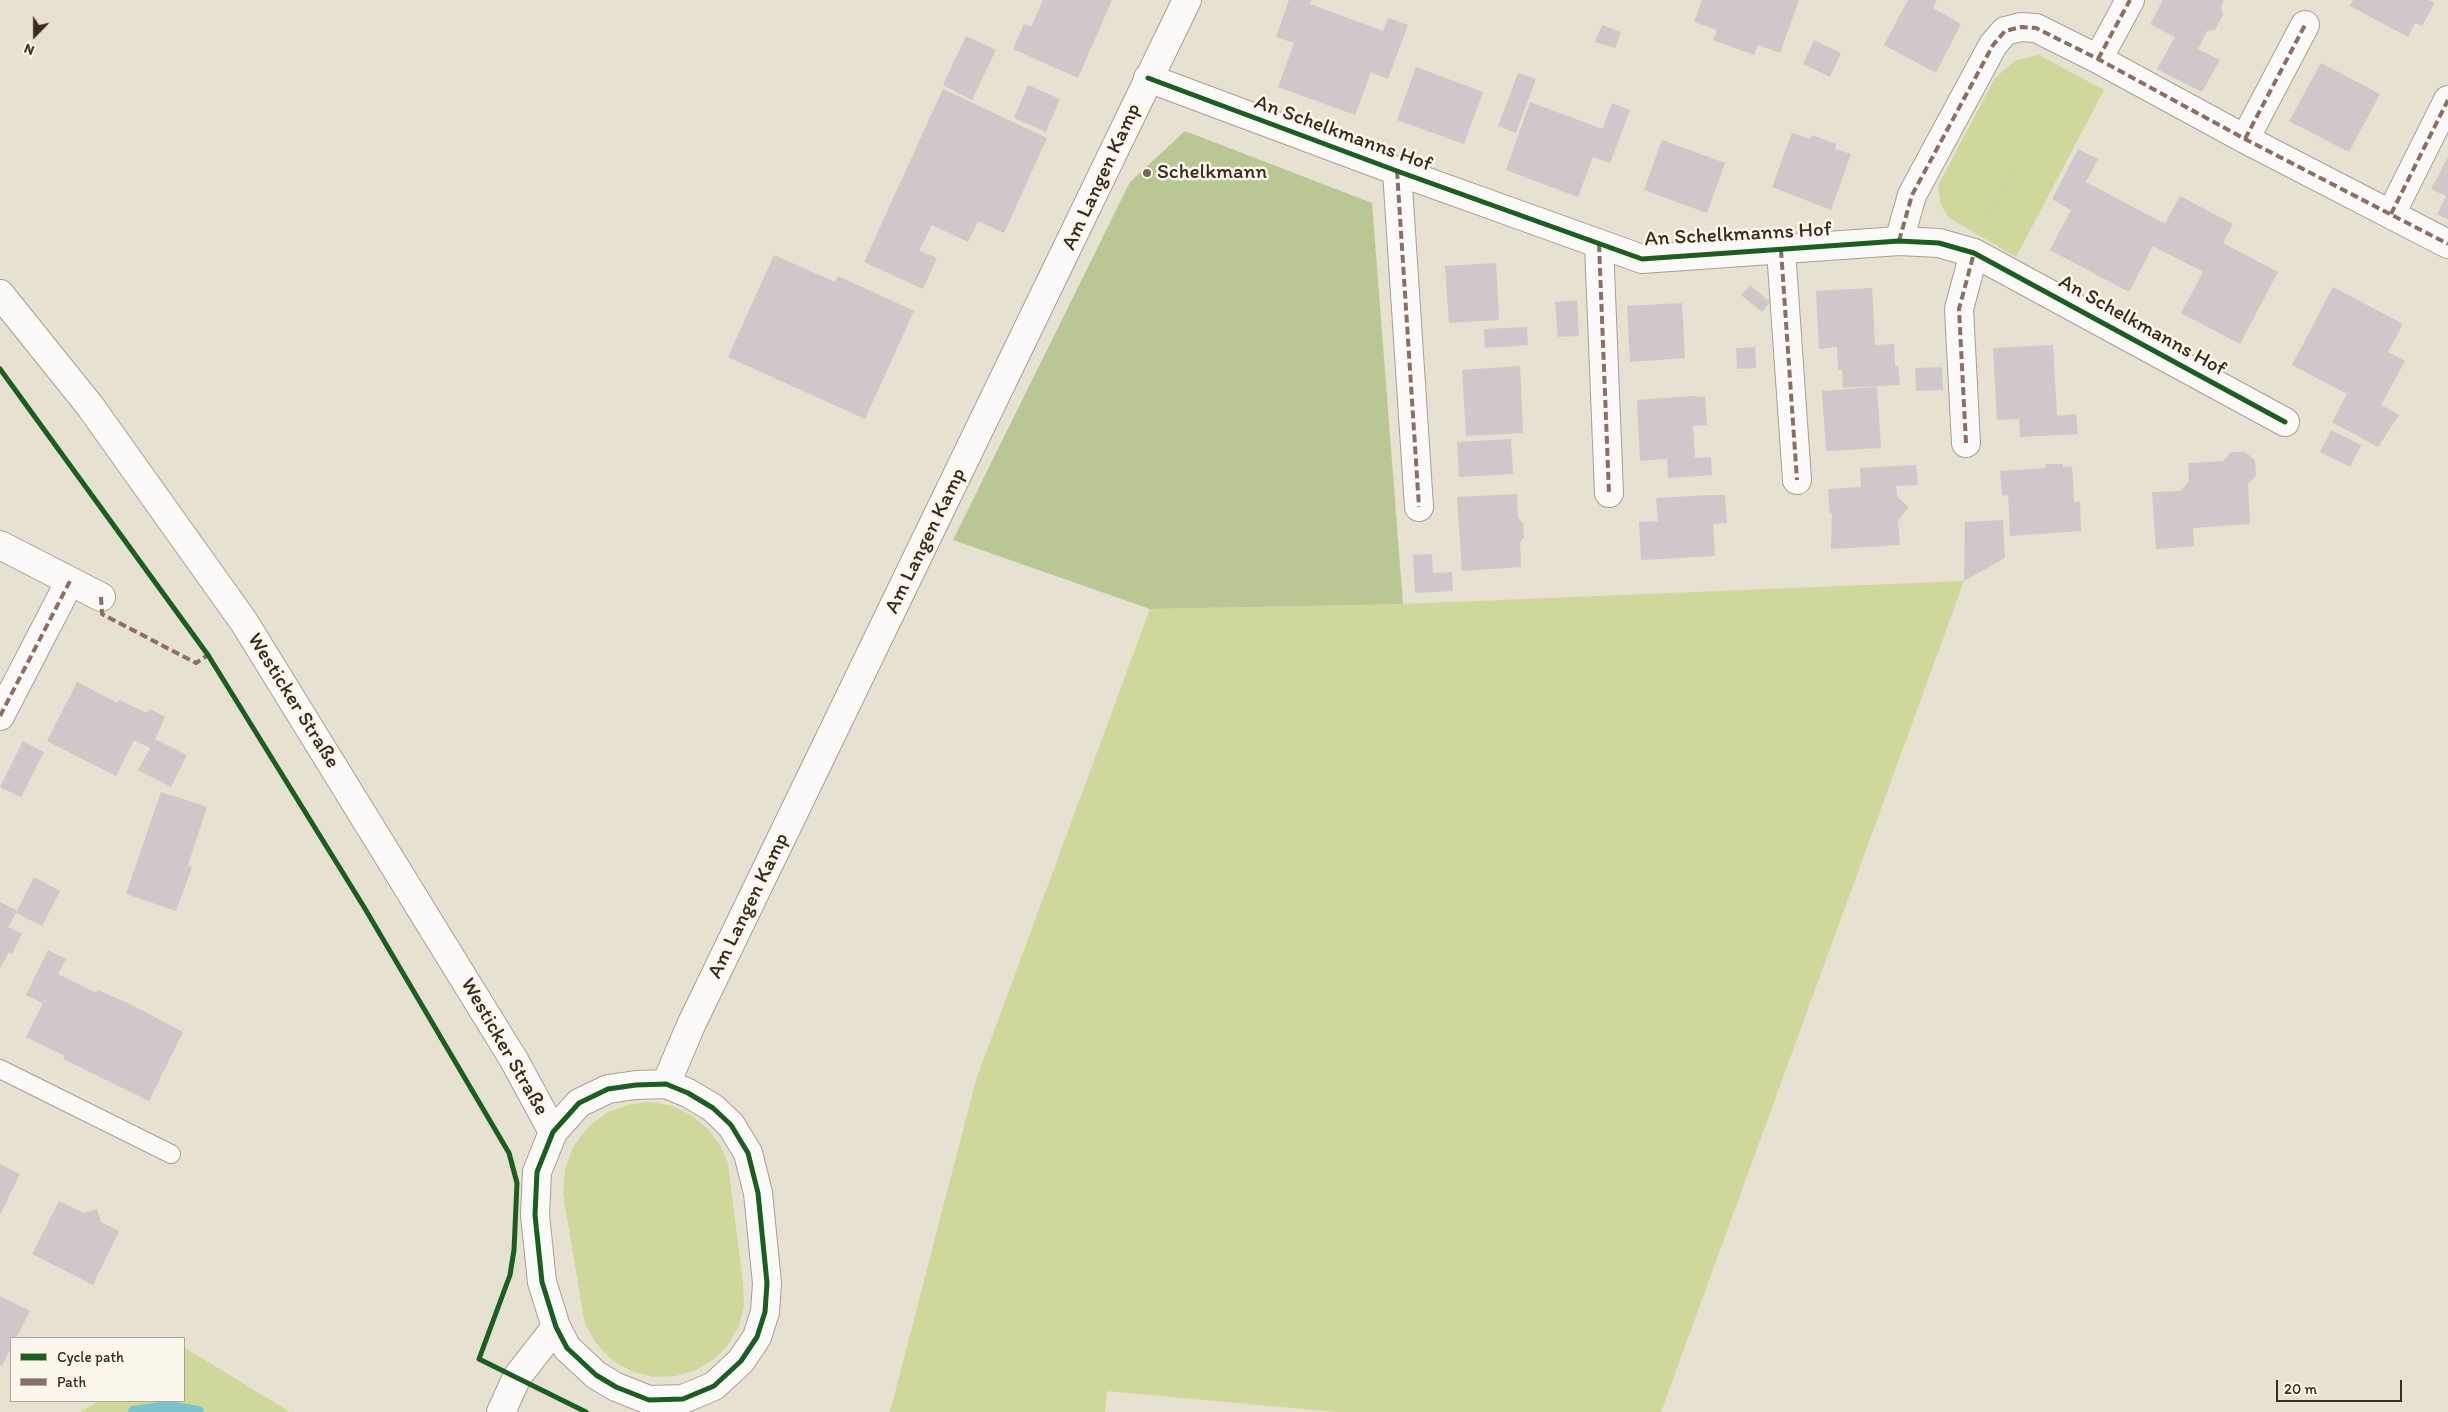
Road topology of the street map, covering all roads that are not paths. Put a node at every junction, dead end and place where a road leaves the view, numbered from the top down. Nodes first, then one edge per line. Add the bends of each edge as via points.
1 (1187, 0) edge
2 (2130, 0) edge
3 (2305, 25) dead end
4 (2098, 59) junction
5 (1148, 78) junction
6 (2448, 100) edge
7 (2244, 139) junction
8 (1397, 171) junction
9 (2390, 214) junction
10 (1899, 241) junction
11 (1599, 244) junction
12 (2448, 244) edge
13 (1781, 250) junction
14 (1974, 253) junction
15 (0, 294) edge
16 (2286, 422) dead end
17 (1966, 443) dead end
18 (1798, 480) dead end
19 (1609, 494) dead end
20 (1418, 507) dead end
21 (0, 546) edge
22 (70, 581) junction
23 (101, 597) dead end
24 (0, 716) edge
25 (0, 1068) edge
26 (666, 1084) junction
27 (553, 1132) junction
28 (170, 1154) dead end
29 (556, 1327) junction
30 (686, 1406) edge
31 (501, 1412) edge

1 - 5 street, Am Langen Kamp
2 - 4 street
3 - 7 street
4 - 7 street
4 - 10 street via 2036,28 2021,26 2005,31 1993,45 1912,195
5 - 8 street, An Schelkmanns Hof
5 - 26 street, Am Langen Kamp via 691,1025
6 - 9 street
7 - 9 street
8 - 11 street, An Schelkmanns Hof
8 - 20 street, An Schelkmanns Hof
9 - 12 street
10 - 13 street, An Schelkmanns Hof
10 - 14 street, An Schelkmanns Hof via 1939,243
11 - 13 street, An Schelkmanns Hof via 1642,259
11 - 19 street
13 - 18 street, An Schelkmanns Hof
14 - 16 street, An Schelkmanns Hof
14 - 17 street via 1959,309
15 - 27 street, Westicker Straße via 90,406 244,622 514,1060
21 - 22 street
22 - 23 street
22 - 24 street
25 - 28 lane
26 - 27 street, Westicker Straße via 636,1084 608,1089 579,1103
26 - 30 street, Westicker Straße via 713,1108 731,1125 748,1152 758,1193 767,1283 765,1312 757,1337 742,1361
27 - 29 street, Westicker Straße via 537,1172 535,1215 542,1282
29 - 30 street, Westicker Straße via 567,1348 596,1375 649,1400
29 - 31 street via 517,1378

